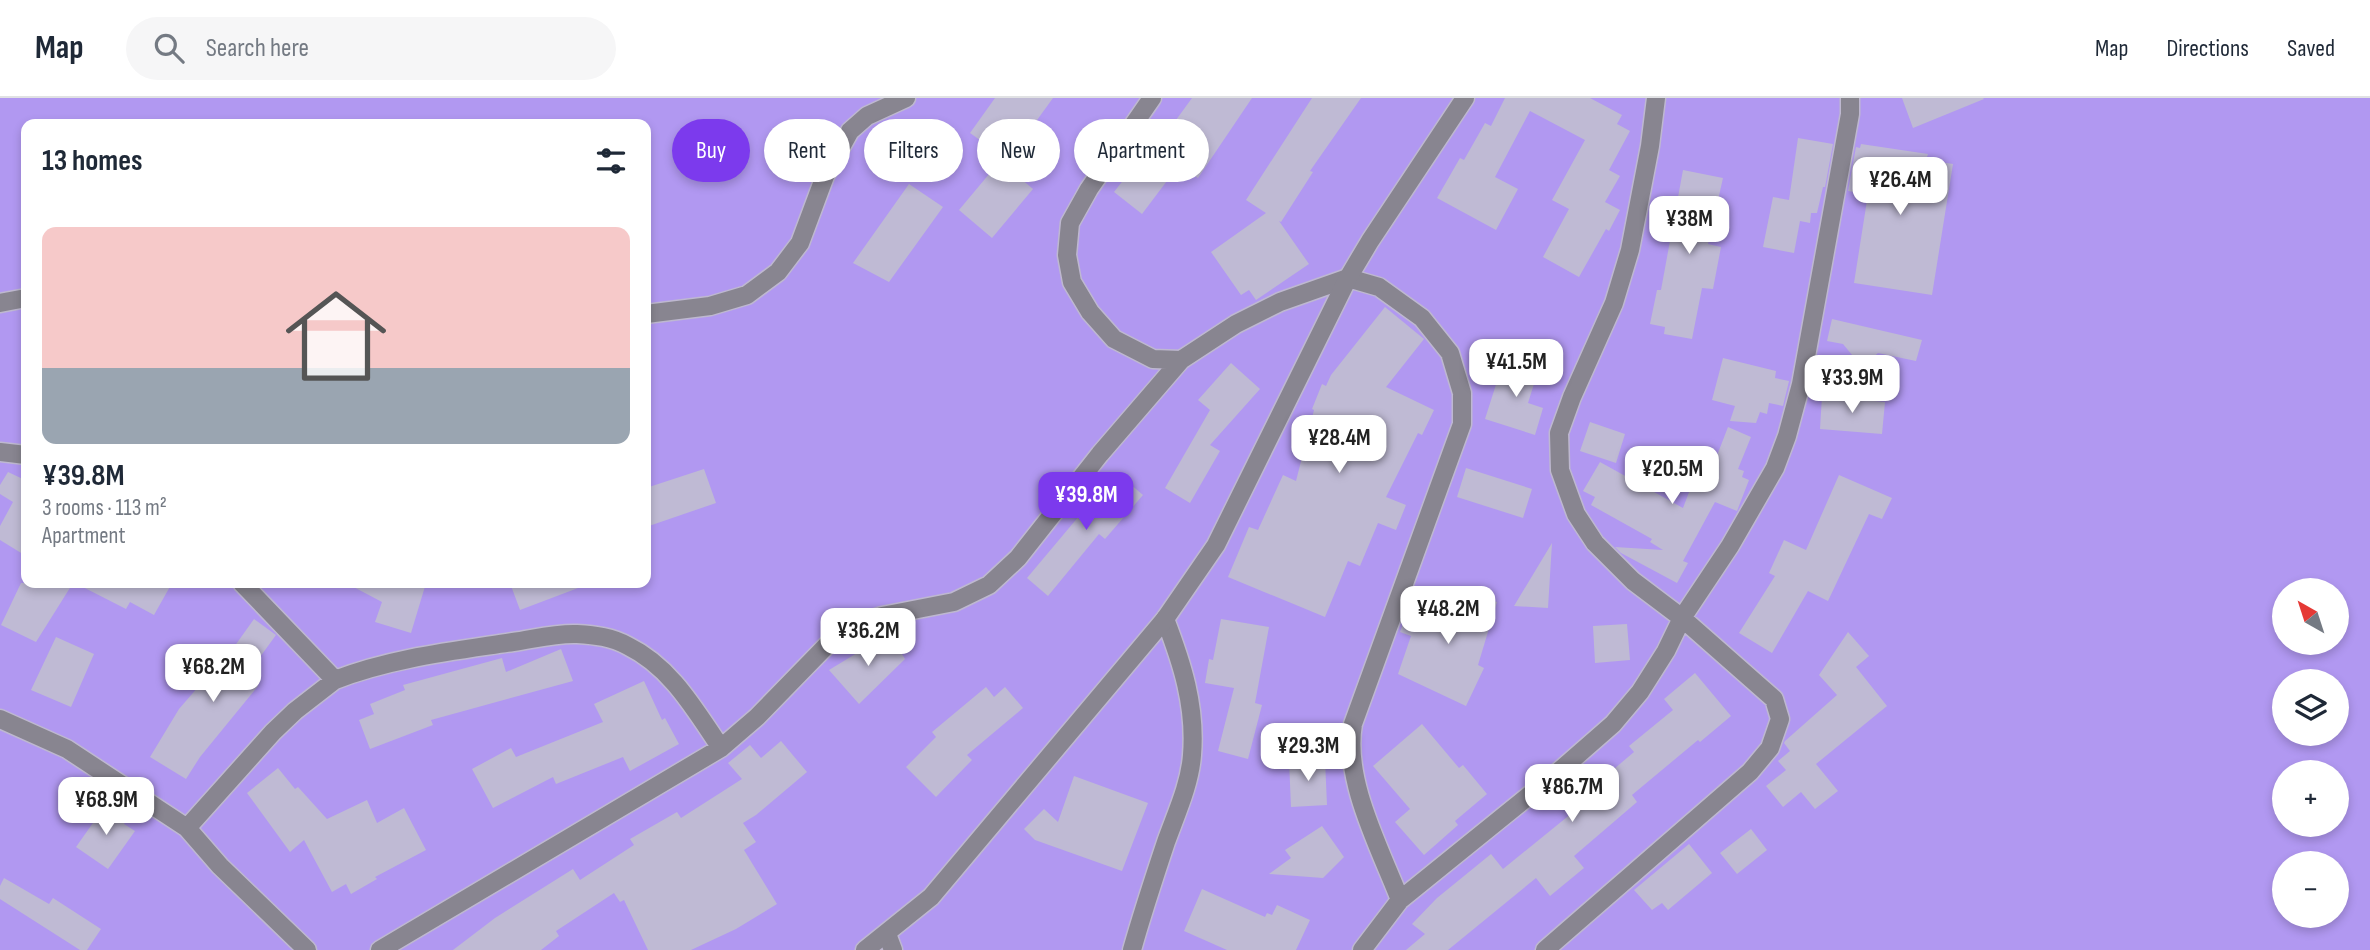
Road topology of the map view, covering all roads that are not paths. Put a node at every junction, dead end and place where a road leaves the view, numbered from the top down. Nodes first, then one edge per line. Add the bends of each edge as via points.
1 (906, 98) edge
2 (1152, 98) edge
3 (1465, 98) edge
4 (1656, 98) edge
5 (1850, 98) edge
6 (1348, 278) junction
7 (21, 299) edge
8 (0, 303) edge
9 (651, 313) edge
10 (1181, 360) junction
11 (0, 452) edge
12 (21, 454) edge
13 (247, 588) edge
14 (1682, 618) junction
15 (1166, 619) junction
16 (335, 680) junction
17 (0, 719) edge
18 (721, 748) junction
19 (187, 828) junction
20 (1400, 900) junction
21 (890, 942) edge
22 (307, 950) edge
23 (380, 950) edge
24 (865, 950) edge
25 (1132, 950) edge
26 (1362, 950) edge
27 (1545, 950) edge

1 - 9 street via 867,116 850,131 825,176 800,243 778,272 747,295 710,306
2 - 10 street via 1070,223 1067,255 1072,282 1114,339 1153,359
3 - 6 street
4 - 14 street via 1630,250 1614,303 1559,433 1560,470 1576,514 1595,543 1633,581
5 - 14 street via 1801,384 1787,436 1769,479
6 - 10 street via 1280,302
6 - 15 street via 1216,545
6 - 20 street via 1379,287 1422,318 1450,353 1462,393 1462,424 1350,740 1361,798
7 - 8 street
10 - 18 street via 1018,558 989,584 954,602 851,626
11 - 12 street
13 - 16 street
14 - 20 street via 1667,651 1613,724
14 - 27 street via 1774,699 1780,719 1770,748 1750,772
15 - 21 street
15 - 25 street via 1184,666 1192,715 1192,756
16 - 18 street via 392,663 481,647 573,634 604,636 657,665 685,694
16 - 19 street via 273,732
17 - 19 street via 67,749
18 - 23 street
19 - 22 street
20 - 26 street
21 - 24 street

